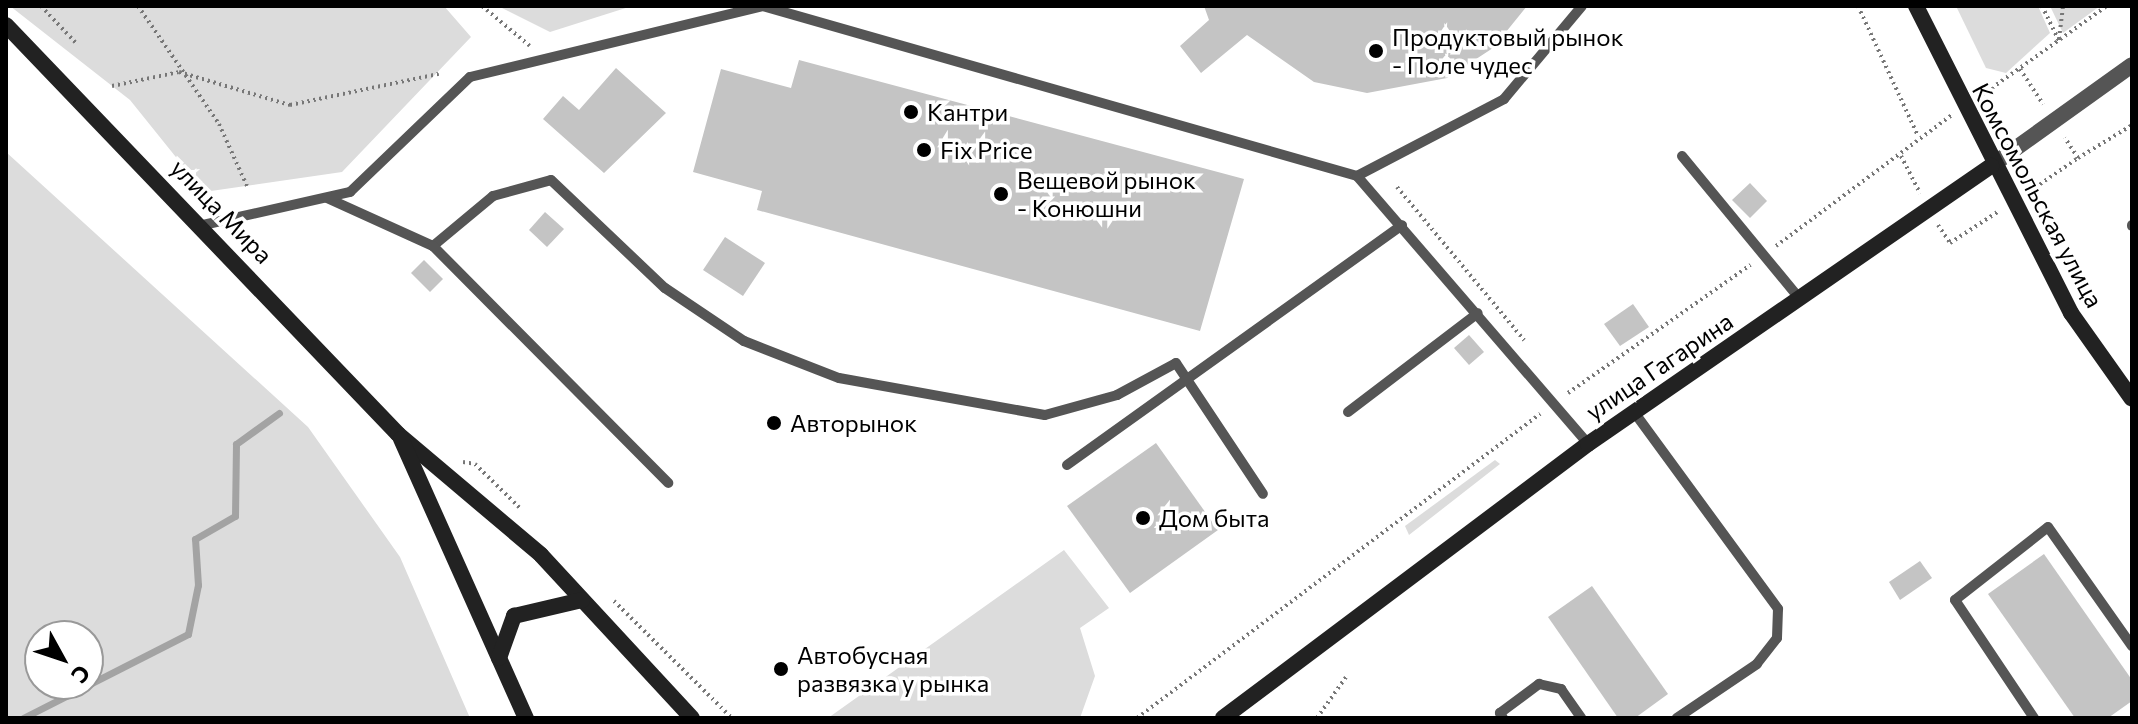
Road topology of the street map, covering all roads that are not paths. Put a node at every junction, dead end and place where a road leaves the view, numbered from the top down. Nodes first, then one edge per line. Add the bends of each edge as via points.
1 (1582, 6) edge
2 (1916, 6) edge
3 (6, 25) edge
4 (2132, 65) edge
5 (1682, 156) dead end
6 (1991, 166) junction
7 (1357, 176) junction
8 (327, 198) junction
9 (203, 225) junction
10 (1402, 225) junction
11 (433, 246) junction
12 (1800, 299) junction
13 (1478, 313) junction
14 (1187, 378) junction
15 (2132, 399) edge
16 (1348, 412) dead end
17 (1634, 412) junction
18 (398, 434) junction
19 (1588, 444) junction
20 (1067, 465) dead end
21 (668, 483) dead end
22 (1263, 494) dead end
23 (582, 600) junction
24 (2132, 646) edge
25 (499, 658) junction
26 (526, 718) edge
27 (692, 718) edge
28 (1223, 718) edge
29 (1503, 718) edge
30 (1581, 718) edge
31 (1677, 718) edge
32 (2034, 718) edge

1 - 7 lane via 1504,99
2 - 6 main road, Комсомольская улица
3 - 9 main road, улица Мира
4 - 6 street, улица Гагарина
5 - 12 lane
6 - 12 main road, улица Гагарина
6 - 15 main road, Комсомольская улица via 2071,313
7 - 8 lane via 763,6 470,77 350,192
7 - 10 lane
8 - 9 lane
8 - 11 lane
9 - 18 main road, улица Мира
10 - 13 lane
10 - 14 lane
11 - 14 lane via 493,196 551,180 691,306 744,341 839,378 1045,415 1117,395 1176,363
11 - 21 lane
12 - 17 main road, улица Гагарина
13 - 16 lane
13 - 19 lane
14 - 20 lane
14 - 22 lane
17 - 19 main road, улица Гагарина
17 - 31 lane via 1778,609 1777,638 1757,664
18 - 23 main road via 541,555
18 - 25 main road
19 - 28 main road, улица Гагарина
23 - 25 main road via 514,616
23 - 27 main road
24 - 32 lane via 2048,527 1955,600
25 - 26 main road
29 - 30 lane via 1500,713 1539,684 1561,689

